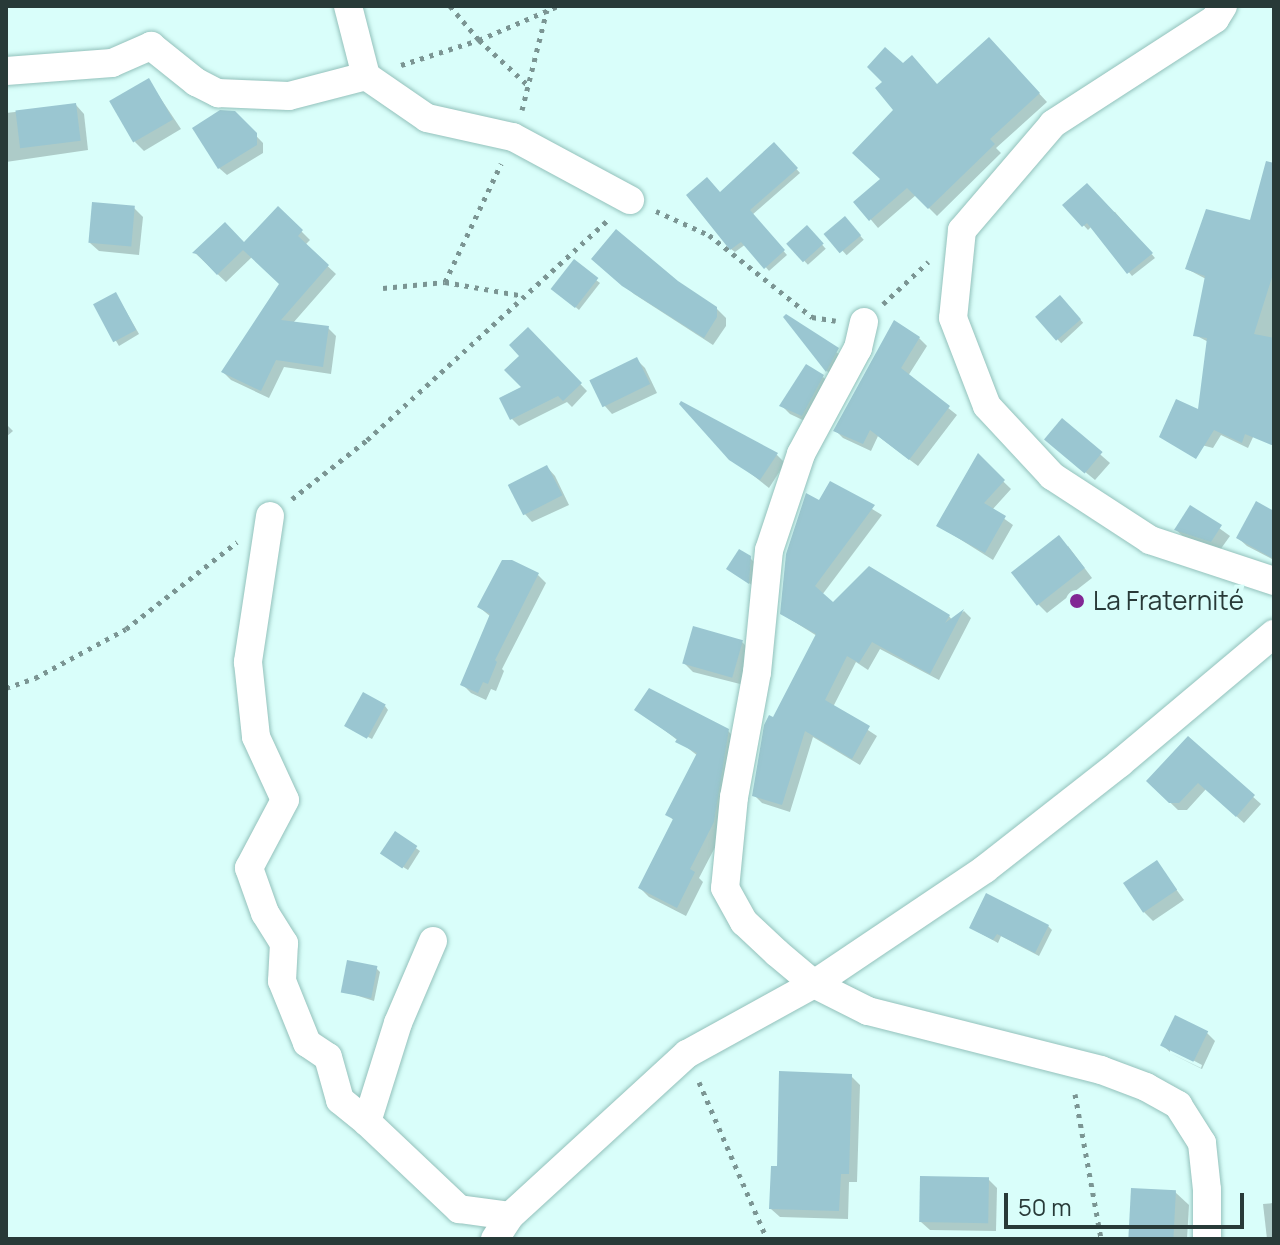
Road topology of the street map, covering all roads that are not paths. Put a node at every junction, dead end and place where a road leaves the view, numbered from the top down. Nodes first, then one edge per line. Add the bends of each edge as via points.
1 (348, 6) edge
2 (1223, 6) edge
3 (6, 71) edge
4 (366, 76) junction
5 (630, 200) road end
6 (864, 322) road end
7 (270, 516) road end
8 (1274, 581) edge
9 (1274, 634) edge
10 (433, 941) dead end
11 (814, 984) junction
12 (367, 1122) junction
13 (502, 1228) edge
14 (1207, 1239) edge

1 - 4 street
2 - 8 street via 1215,19 1053,124 962,230 953,318 987,406 1052,476 1150,540
3 - 4 street via 112,63 151,46 218,93 289,96
4 - 5 street via 427,118 513,137
6 - 11 street via 858,348 801,454 769,550 725,888 744,922
7 - 12 street via 248,662 256,737 285,800 249,868 265,913 284,943 282,981 307,1043 328,1057 340,1100
9 - 11 street via 985,869
10 - 12 street via 398,1023
11 - 13 street via 687,1054
11 - 14 street via 868,1011 1072,1064 1146,1087 1178,1105 1202,1143
12 - 13 street via 459,1209

